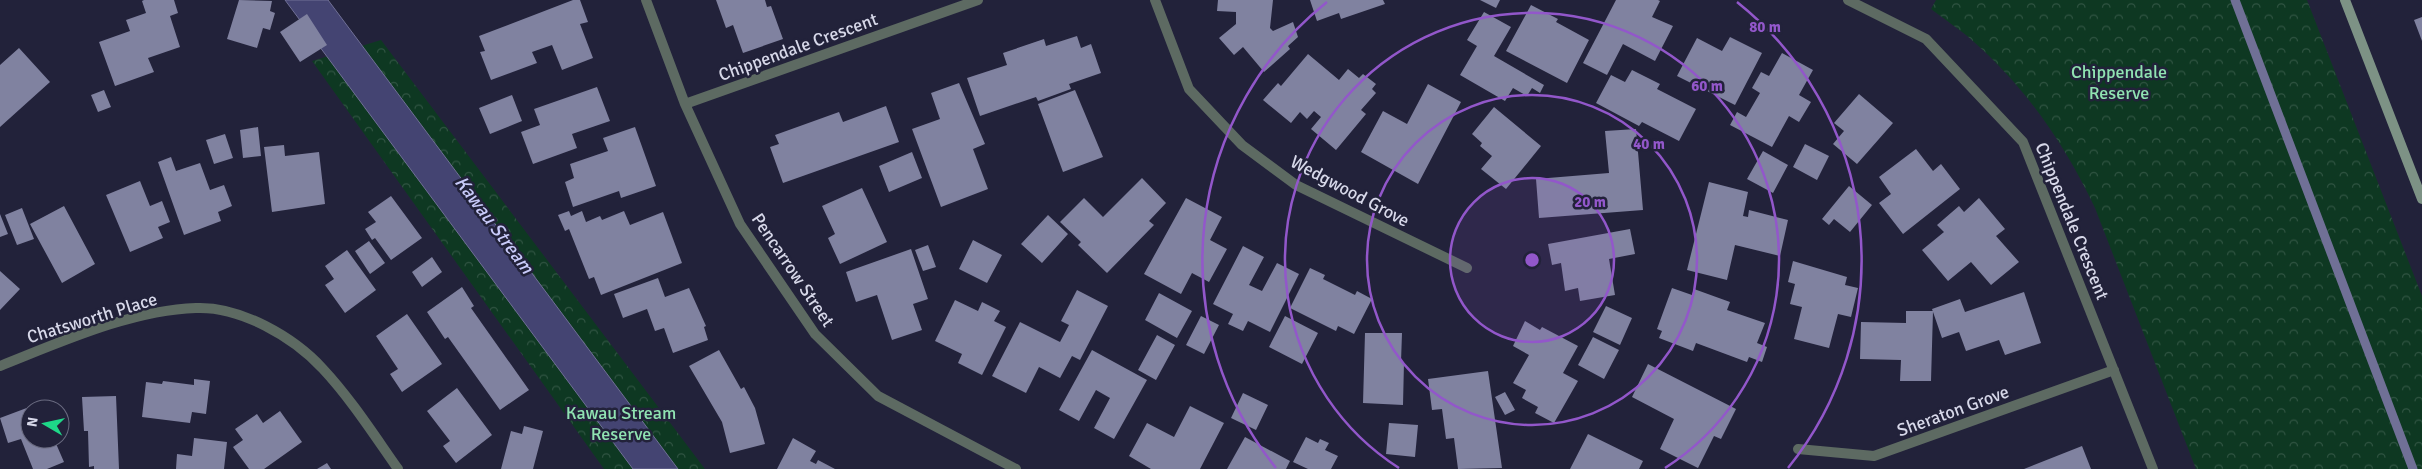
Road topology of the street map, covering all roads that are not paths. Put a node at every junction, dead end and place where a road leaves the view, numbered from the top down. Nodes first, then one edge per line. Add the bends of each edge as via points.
1 (646, 0) edge
2 (978, 0) edge
3 (1155, 0) edge
4 (1848, 0) edge
5 (2345, 0) edge
6 (685, 104) junction
7 (2422, 199) edge
8 (1467, 268) dead end
9 (0, 366) edge
10 (2114, 370) junction
11 (1798, 450) dead end
12 (398, 469) edge
13 (1016, 469) edge
14 (2153, 469) edge

1 - 6 street, Pencarrow Street
2 - 6 street, Chippendale Crescent
3 - 8 street, Wedgwood Grove via 1189,89 1242,145 1296,185
4 - 10 street, Chippendale Crescent via 1926,39 2023,142
5 - 7 main road
6 - 13 street, Pencarrow Street via 740,224 815,334 878,396
9 - 12 street, Chatsworth Place via 77,336 152,313 198,308 241,315 285,336 322,368
10 - 11 street, Sheraton Grove via 1874,456
10 - 14 street, Chippendale Crescent

